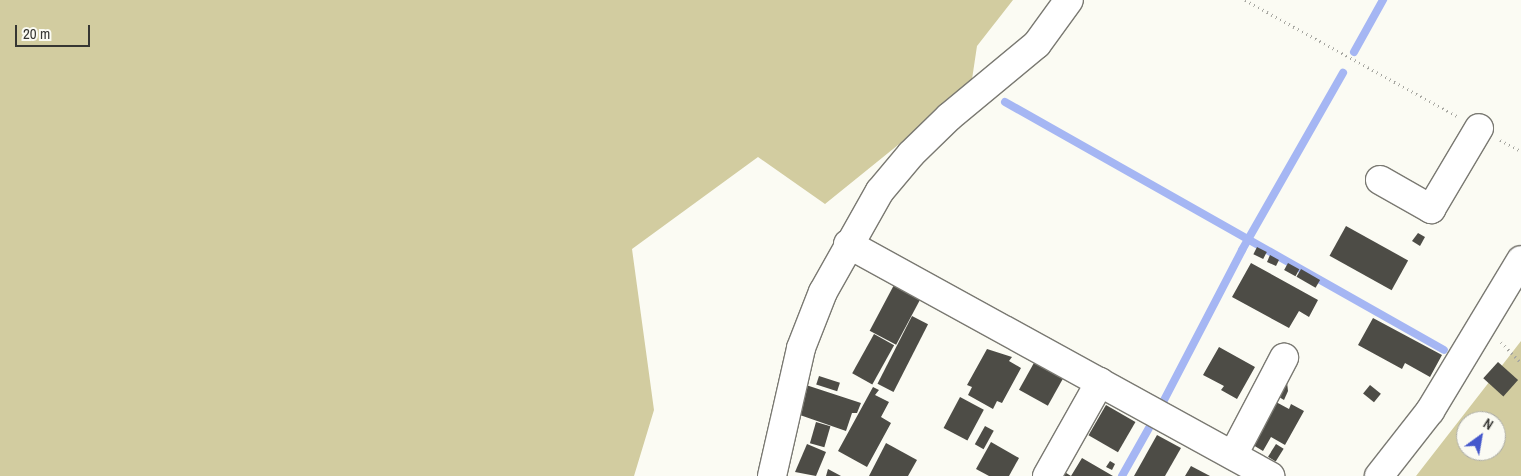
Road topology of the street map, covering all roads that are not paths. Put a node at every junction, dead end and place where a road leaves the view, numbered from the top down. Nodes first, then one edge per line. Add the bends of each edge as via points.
1 (1068, 0) edge
2 (1479, 128) road end
3 (1380, 180) dead end
4 (848, 244) junction
5 (1521, 260) edge
6 (1284, 358) dead end
7 (1100, 382) junction
8 (1233, 455) junction
9 (772, 476) edge
10 (1047, 476) edge
11 (1270, 476) edge
12 (1380, 476) edge

1 - 4 street via 1037,44 949,117 911,154 880,191
2 - 3 street via 1431,209
4 - 7 street
4 - 9 street via 823,292 801,348
5 - 12 street via 1430,411
6 - 8 street
7 - 8 street
7 - 10 street
8 - 11 street

